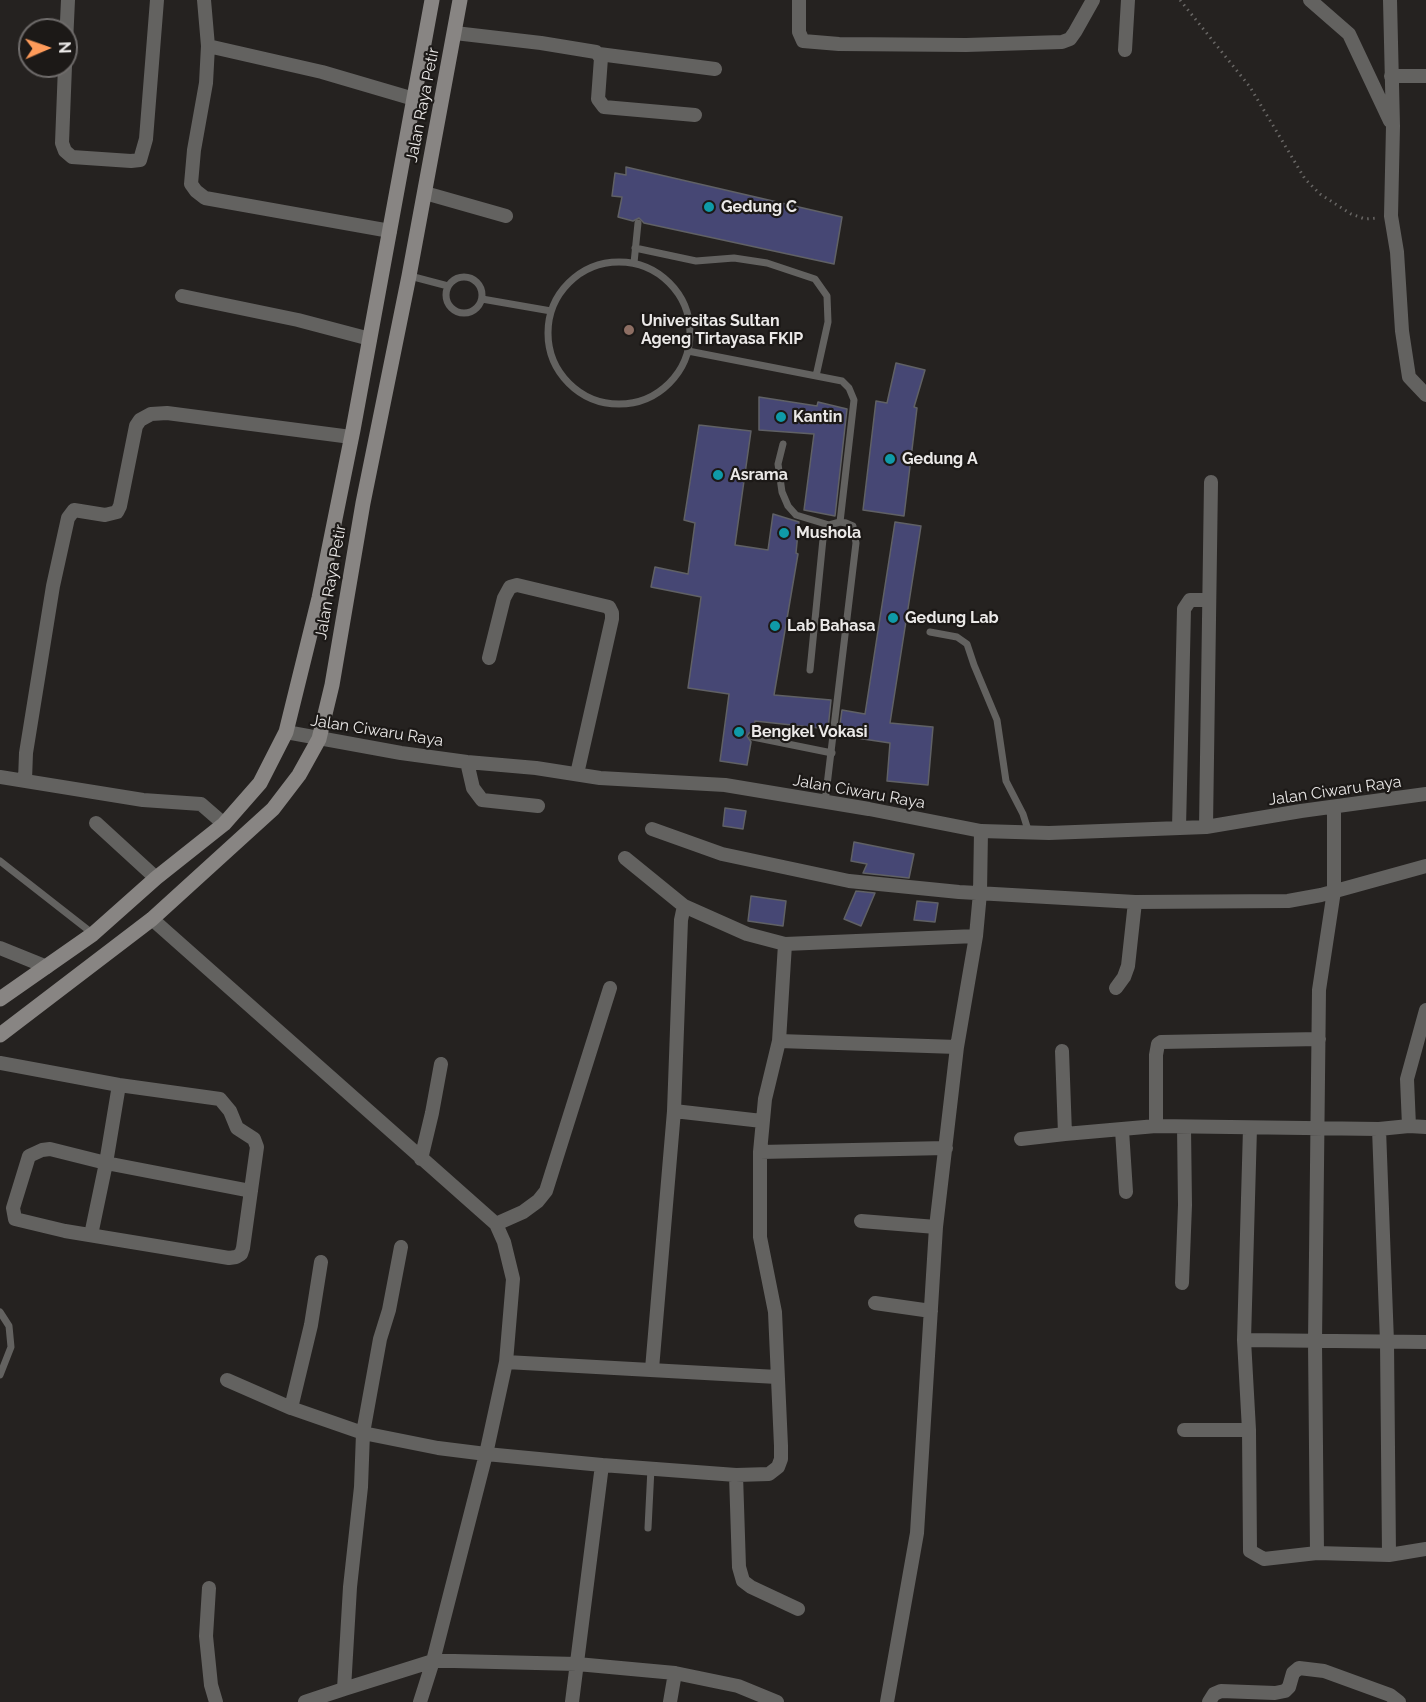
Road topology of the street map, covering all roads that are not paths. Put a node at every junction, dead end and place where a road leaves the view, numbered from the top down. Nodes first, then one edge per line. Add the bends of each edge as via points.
1 (68, 0) edge
2 (160, 0) edge
3 (204, 0) edge
4 (432, 0) edge
5 (460, 0) edge
6 (799, 0) edge
7 (1094, 0) edge
8 (1128, 0) edge
9 (1310, 0) edge
10 (1390, 0) edge
11 (67, 18) edge
12 (455, 33) junction
13 (208, 46) junction
14 (1125, 50) dead end
15 (599, 54) junction
16 (715, 69) dead end
17 (1391, 76) junction
18 (1426, 76) edge
19 (65, 78) edge
20 (414, 99) junction
21 (694, 115) dead end
22 (1393, 126) junction
23 (425, 193) junction
24 (506, 216) dead end
25 (638, 223) dead end
26 (390, 231) junction
27 (635, 248) junction
28 (634, 263) junction
29 (409, 276) junction
30 (448, 286) junction
31 (182, 296) dead end
32 (482, 299) junction
33 (551, 311) junction
34 (370, 339) junction
35 (688, 351) junction
36 (816, 376) junction
37 (1426, 395) edge
38 (351, 436) junction
39 (783, 444) dead end
40 (1211, 482) dead end
41 (840, 522) junction
42 (829, 525) junction
43 (1209, 600) junction
44 (930, 632) dead end
45 (489, 658) dead end
46 (810, 670) dead end
47 (286, 732) junction
48 (753, 737) dead end
49 (319, 739) junction
50 (832, 753) junction
51 (467, 762) junction
52 (577, 774) junction
53 (0, 777) edge
54 (25, 777) junction
55 (1180, 786) junction
56 (1206, 787) junction
57 (1426, 794) edge
58 (825, 802) junction
59 (538, 806) dead end
60 (1334, 808) junction
61 (96, 823) dead end
62 (224, 824) junction
63 (1206, 827) junction
64 (1179, 828) junction
65 (652, 829) dead end
66 (981, 831) junction
67 (1029, 833) junction
68 (625, 858) dead end
69 (0, 861) edge
70 (1426, 866) edge
71 (156, 878) junction
72 (1334, 891) junction
73 (981, 893) junction
74 (1135, 902) junction
75 (684, 906) junction
76 (152, 919) junction
77 (93, 934) junction
78 (976, 936) junction
79 (785, 944) junction
80 (0, 948) edge
81 (47, 967) junction
82 (610, 987) dead end
83 (1116, 988) dead end
84 (0, 999) edge
85 (1426, 1010) edge
86 (0, 1035) edge
87 (1319, 1039) junction
88 (779, 1041) junction
89 (957, 1047) junction
90 (1420, 1047) edge
91 (1062, 1051) dead end
92 (0, 1063) edge
93 (441, 1064) dead end
94 (119, 1085) junction
95 (674, 1112) junction
96 (762, 1121) junction
97 (1156, 1126) junction
98 (1409, 1126) junction
99 (1184, 1127) junction
100 (1426, 1127) edge
101 (1250, 1128) junction
102 (1317, 1129) junction
103 (1379, 1129) junction
104 (1122, 1130) junction
105 (1065, 1134) junction
106 (1021, 1139) dead end
107 (946, 1148) junction
108 (760, 1152) junction
109 (421, 1159) junction
110 (106, 1163) junction
111 (251, 1191) junction
112 (1126, 1192) dead end
113 (861, 1221) dead end
114 (495, 1224) junction
115 (936, 1227) junction
116 (91, 1235) junction
117 (401, 1247) dead end
118 (321, 1262) dead end
119 (1182, 1283) dead end
120 (875, 1303) dead end
121 (931, 1311) junction
122 (0, 1312) edge
123 (1244, 1340) junction
124 (1315, 1342) junction
125 (1387, 1342) junction
126 (1426, 1342) edge
127 (506, 1362) junction
128 (652, 1369) junction
129 (0, 1375) edge
130 (777, 1377) junction
131 (227, 1380) dead end
132 (291, 1408) junction
133 (1184, 1430) dead end
134 (1249, 1430) junction
135 (363, 1433) junction
136 (486, 1454) junction
137 (602, 1465) junction
138 (651, 1468) junction
139 (736, 1475) junction
140 (648, 1528) dead end
141 (1426, 1549) edge
142 (1317, 1553) junction
143 (1389, 1555) junction
144 (209, 1588) dead end
145 (798, 1609) dead end
146 (433, 1661) junction
147 (577, 1664) junction
148 (675, 1672) junction
149 (344, 1689) junction
150 (216, 1702) edge
151 (305, 1702) edge
152 (420, 1702) edge
153 (572, 1702) edge
154 (670, 1702) edge
155 (777, 1702) edge
156 (887, 1702) edge
157 (1209, 1702) edge
158 (1399, 1702) edge

1 - 11 street
2 - 19 street via 146,139 140,160 72,157 65,151
3 - 13 street
4 - 20 main road, Jalan Raya Petir
5 - 12 main road, Jalan Raya Petir
6 - 7 street via 802,41 966,45 1062,42 1070,39
8 - 14 street
9 - 22 street via 1349,34
10 - 17 street
12 - 15 street via 541,42
12 - 23 main road, Jalan Raya Petir
13 - 20 street
13 - 26 street via 191,184 196,191 205,198
15 - 16 street
15 - 21 street via 598,99 604,107
17 - 18 street
17 - 22 street
20 - 26 main road, Jalan Raya Petir
22 - 37 street via 1391,216 1402,331 1409,377
23 - 24 street
23 - 29 main road, Jalan Raya Petir
25 - 27 lane
26 - 34 main road, Jalan Raya Petir
27 - 28 lane
27 - 36 lane via 696,261 734,258 767,263 815,279 827,296 828,322
28 - 33 lane via 603,263 581,272 563,289
28 - 35 lane via 664,277 682,298 690,324
29 - 30 lane
29 - 49 main road, Jalan Raya Petir
30 - 32 lane via 457,278 469,277 481,288
30 - 32 lane via 447,300 455,311 468,313
31 - 34 street
32 - 33 lane
33 - 35 lane via 548,338 555,364 571,385 593,400 620,405 652,397 677,375
34 - 38 main road, Jalan Raya Petir
35 - 36 lane
36 - 41 lane via 842,381 854,400
38 - 47 main road, Jalan Raya Petir via 319,598
38 - 54 street via 167,413 151,414 140,420 117,512 105,515 74,510 68,518 53,586
39 - 42 lane via 778,465 788,506 796,515
40 - 43 street
41 - 42 lane
41 - 50 lane via 853,526 856,543
42 - 46 lane via 823,539
43 - 55 street via 1190,600 1184,609
43 - 56 street
44 - 67 lane via 957,637 967,644 997,720 1006,781
45 - 52 street via 510,587 517,585 609,607 612,620
47 - 49 street, Jalan Ciwaru Raya
47 - 62 main road, Jalan Raya Petir via 260,783
48 - 50 lane
49 - 51 street, Jalan Ciwaru Raya
49 - 76 main road, Jalan Raya Petir via 299,775 273,809
50 - 58 lane
51 - 52 street, Jalan Ciwaru Raya
51 - 59 street via 473,788 482,800
52 - 58 street, Jalan Ciwaru Raya via 725,785
53 - 54 street
54 - 62 street via 143,800 201,804
55 - 56 street
55 - 64 street
56 - 63 street
57 - 60 street, Jalan Ciwaru Raya
58 - 66 street, Jalan Ciwaru Raya
60 - 63 street, Jalan Ciwaru Raya
60 - 72 street
61 - 71 street
62 - 71 main road, Jalan Raya Petir
63 - 64 street, Jalan Ciwaru Raya
64 - 67 street, Jalan Ciwaru Raya
65 - 73 street via 722,854 849,881
66 - 67 street, Jalan Ciwaru Raya
66 - 73 street
68 - 75 street
69 - 77 lane
70 - 72 street
71 - 77 main road, Jalan Raya Petir
72 - 74 street via 1288,901
72 - 87 street via 1319,990
73 - 74 street
73 - 78 street
74 - 83 street via 1128,966
75 - 79 street via 747,934
75 - 95 street
76 - 86 main road, Jalan Raya Petir
76 - 109 street
77 - 81 main road, Jalan Raya Petir
78 - 79 street
78 - 89 street
79 - 88 street
80 - 81 street
81 - 84 main road, Jalan Raya Petir
82 - 114 street via 546,1191 523,1212
85 - 90 street
87 - 97 street via 1161,1042 1156,1054
87 - 102 street
88 - 89 street
88 - 96 street
89 - 107 street
90 - 98 street via 1407,1079
91 - 105 street
92 - 94 street
93 - 109 street
94 - 110 street
94 - 111 street via 224,1102 237,1128 256,1143
95 - 96 street
95 - 128 street
96 - 108 street
97 - 99 street
97 - 104 street
98 - 100 street
98 - 103 street
99 - 101 street
99 - 119 street
101 - 102 street
101 - 123 street
102 - 103 street
102 - 124 street
103 - 125 street
104 - 105 street
104 - 112 street
105 - 106 street
107 - 108 street
107 - 115 street
108 - 130 street via 760,1237 775,1312
109 - 114 street
110 - 111 street
110 - 116 street
110 - 116 street via 50,1149 35,1152 29,1156 13,1208 15,1219
111 - 116 street via 243,1248 236,1257
113 - 115 street
114 - 127 street via 513,1279
115 - 121 street
117 - 135 street
118 - 132 street
120 - 121 street
121 - 156 street via 917,1533
122 - 129 lane via 9,1326 11,1347
123 - 124 street
123 - 134 street
124 - 125 street
124 - 142 street
125 - 126 street
125 - 143 street
127 - 128 street
127 - 136 street
128 - 130 street
130 - 139 street via 781,1446 778,1467 769,1474
131 - 132 street
132 - 135 street
133 - 134 street
134 - 142 street via 1250,1551 1264,1559
135 - 136 street
135 - 149 street
136 - 137 street
136 - 146 street
137 - 138 street
137 - 147 street
138 - 139 street
138 - 140 lane
139 - 145 street via 739,1567 743,1581
141 - 143 street
142 - 143 street
144 - 150 street via 206,1636
146 - 147 street
146 - 149 street
146 - 152 street
147 - 148 street
147 - 153 street
148 - 154 street
148 - 155 street via 738,1686
149 - 151 street
157 - 158 street via 1221,1691 1285,1691 1299,1668 1324,1671 1390,1695

